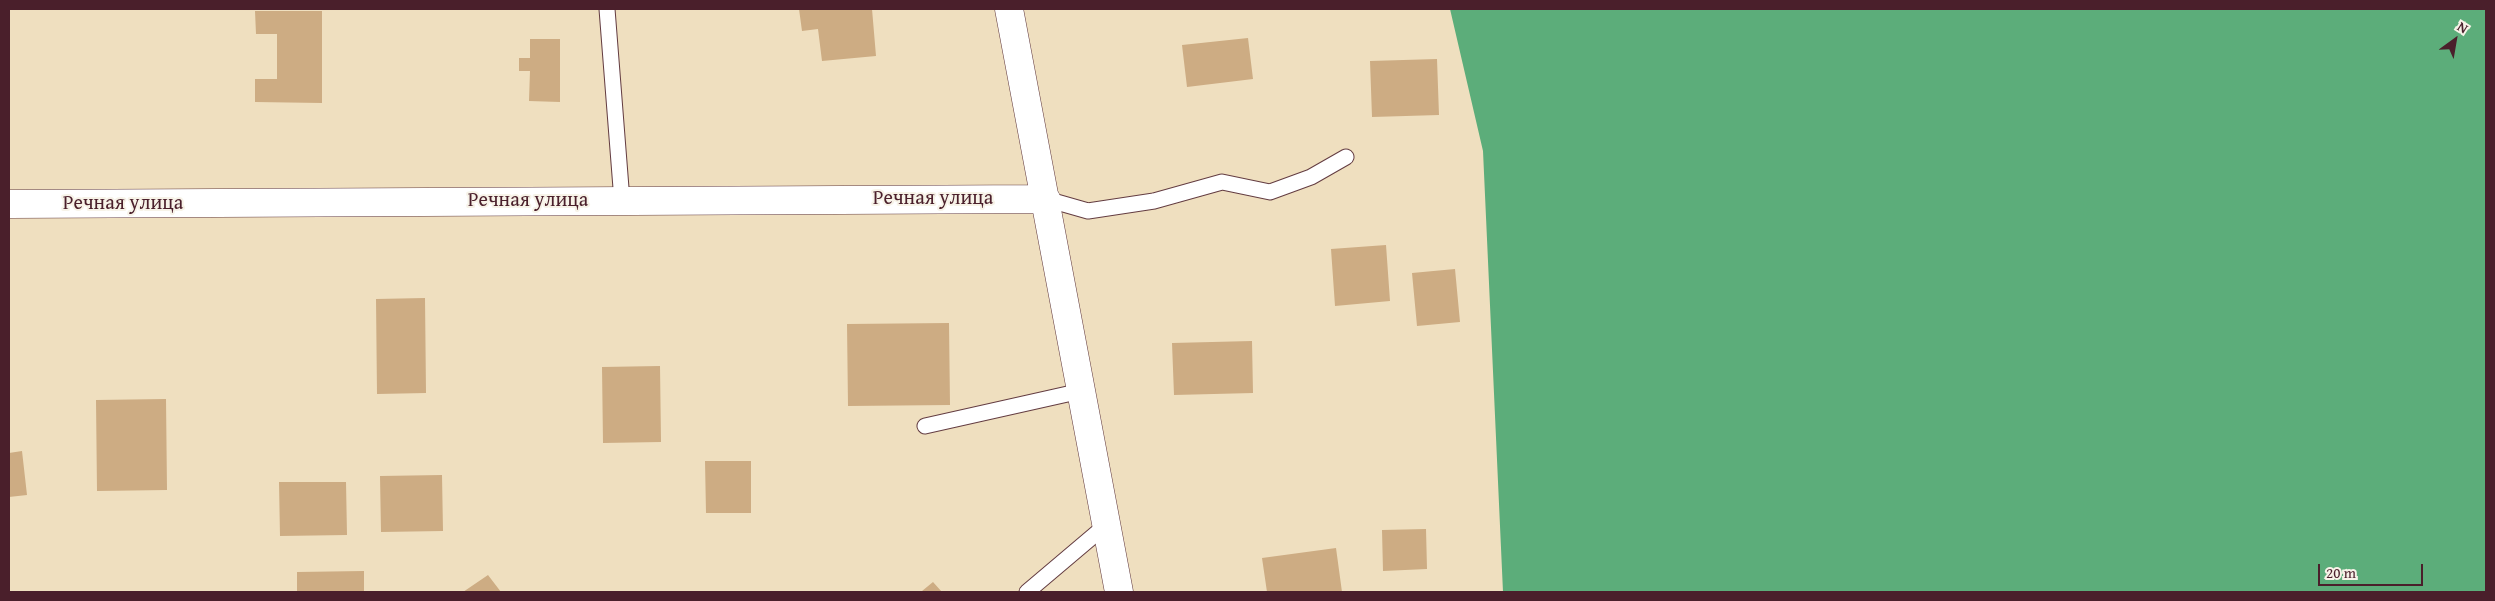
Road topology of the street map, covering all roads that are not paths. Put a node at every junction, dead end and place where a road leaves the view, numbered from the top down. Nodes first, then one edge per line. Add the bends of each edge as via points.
1 (607, 9) edge
2 (1010, 9) edge
3 (1346, 157) dead end
4 (1046, 199) junction
5 (622, 201) junction
6 (9, 204) edge
7 (1081, 391) junction
8 (925, 426) dead end
9 (1105, 526) junction
10 (1027, 592) edge
11 (1119, 592) edge

1 - 5 lane
2 - 4 street
3 - 4 lane via 1311,177 1270,192 1222,182 1154,201 1088,211
4 - 5 street, Речная улица
4 - 7 street
5 - 6 street, Речная улица
7 - 8 lane
7 - 9 street
9 - 10 lane
9 - 11 street

